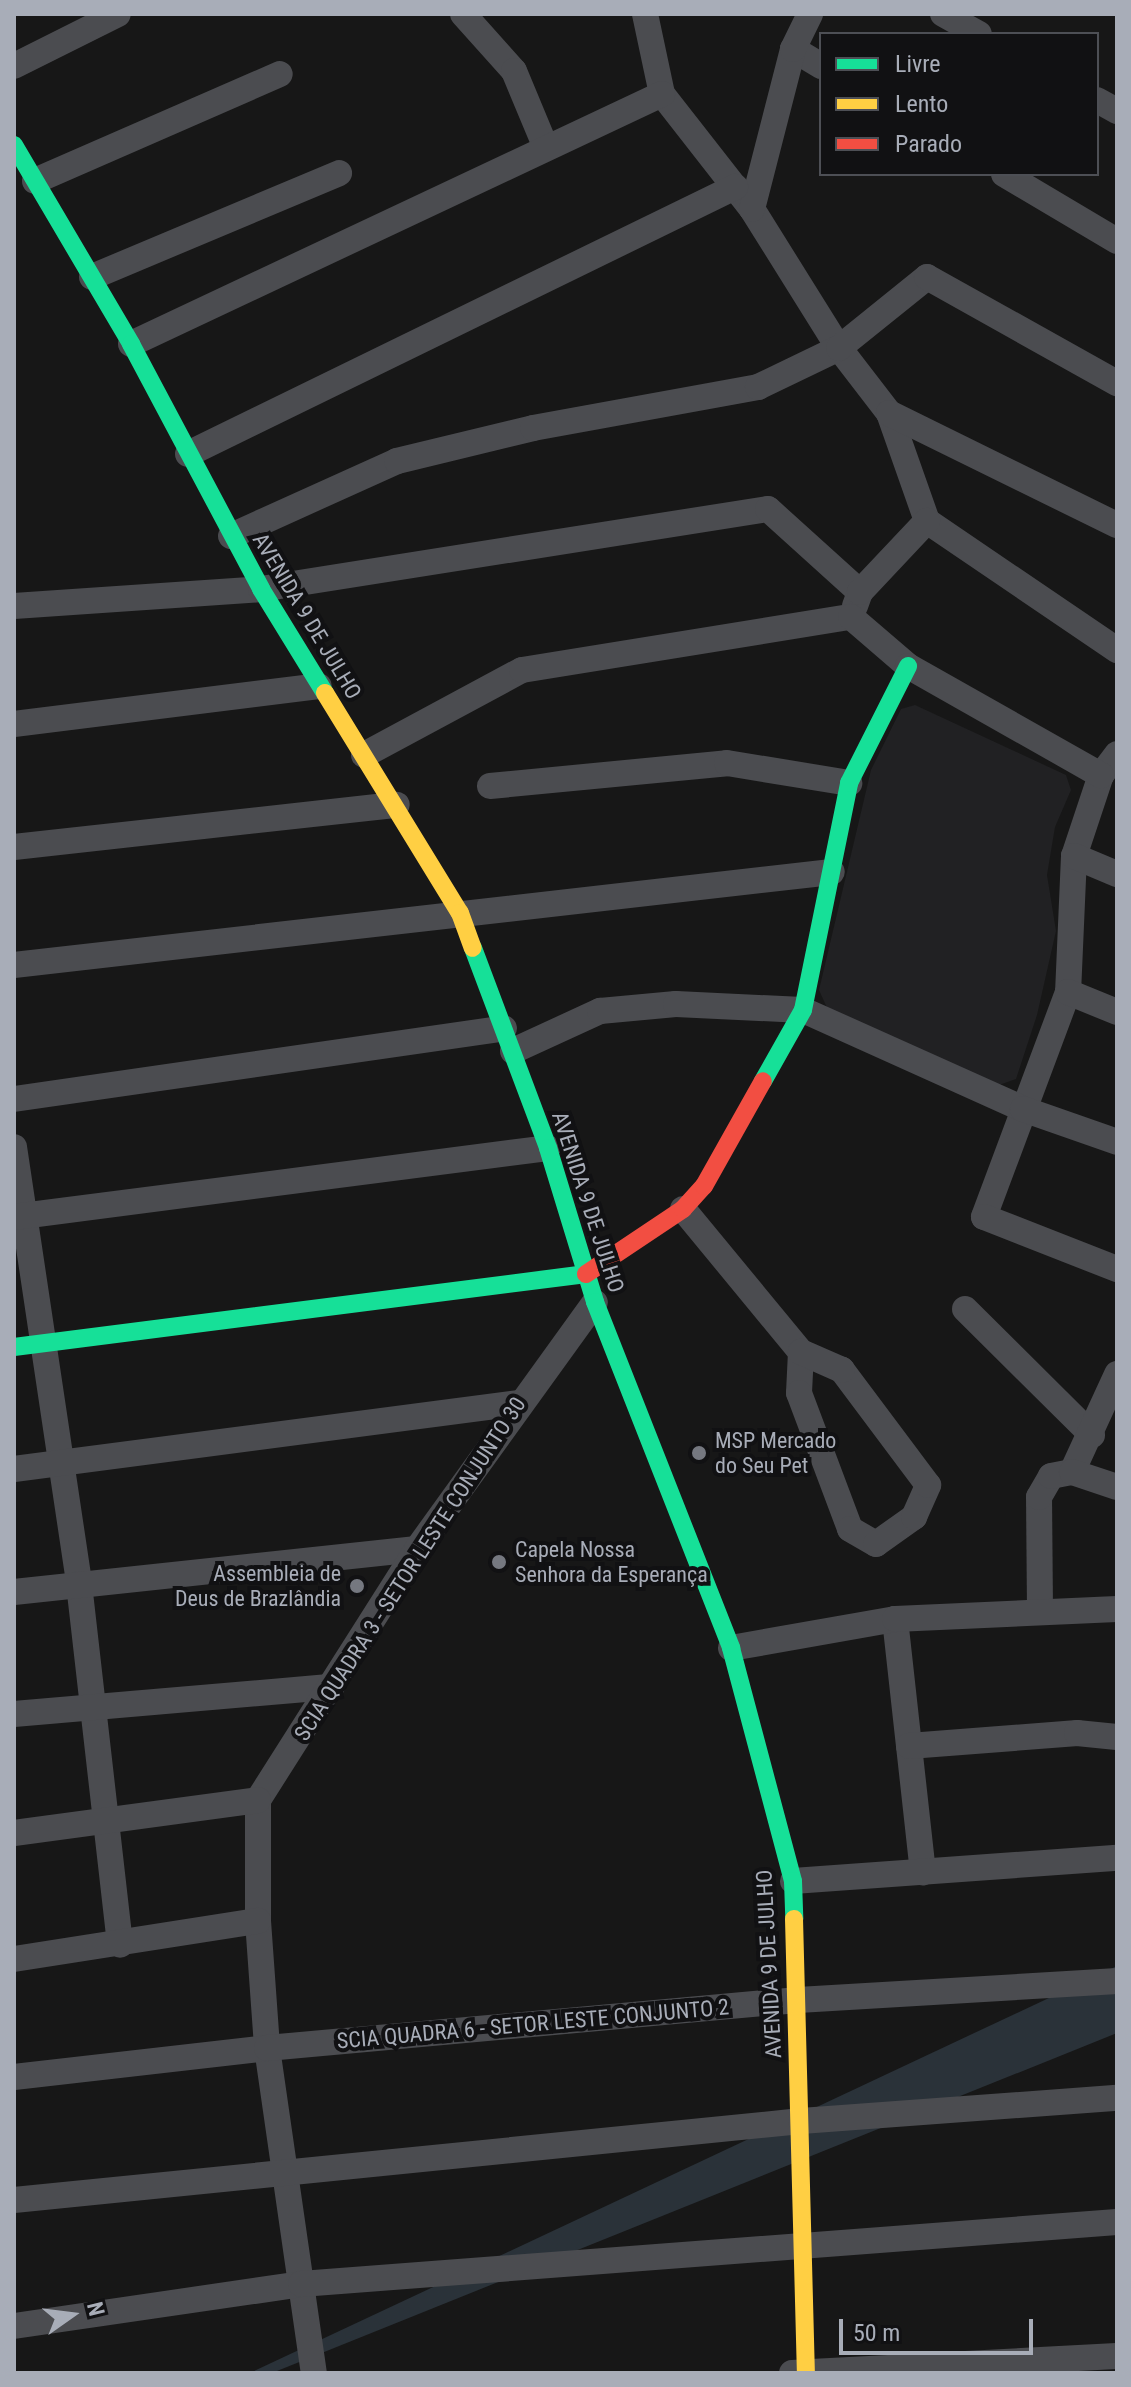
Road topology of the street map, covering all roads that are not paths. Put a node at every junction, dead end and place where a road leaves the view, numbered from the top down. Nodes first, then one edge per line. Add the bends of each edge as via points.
1 (118, 14) edge
2 (463, 14) edge
3 (645, 14) edge
4 (810, 14) edge
5 (943, 14) edge
6 (975, 32) edge
7 (793, 49) junction
8 (819, 65) edge
9 (14, 66) edge
10 (280, 74) dead end
11 (662, 94) junction
12 (1099, 101) edge
13 (1117, 111) edge
14 (14, 145) edge
15 (546, 148) junction
16 (339, 173) dead end
17 (1007, 176) edge
18 (35, 181) junction
19 (735, 187) junction
20 (752, 209) junction
21 (1117, 241) edge
22 (92, 277) junction
23 (131, 344) junction
24 (839, 348) junction
25 (1117, 383) edge
26 (889, 413) junction
27 (188, 454) junction
28 (927, 521) junction
29 (1117, 525) edge
30 (231, 536) junction
31 (261, 589) junction
32 (860, 592) junction
33 (14, 606) edge
34 (851, 617) junction
35 (1117, 650) edge
36 (908, 666) junction
37 (319, 686) junction
38 (14, 724) edge
39 (364, 755) junction
40 (1109, 764) edge
41 (849, 783) junction
42 (490, 786) dead end
43 (397, 805) junction
44 (14, 847) edge
45 (1074, 856) junction
46 (832, 872) junction
47 (1117, 874) edge
48 (460, 913) junction
49 (14, 965) edge
50 (1068, 992) junction
51 (803, 1010) junction
52 (1117, 1012) edge
53 (509, 1040) junction
54 (14, 1099) edge
55 (1023, 1109) junction
56 (1117, 1142) edge
57 (14, 1147) edge
58 (548, 1148) junction
59 (683, 1209) junction
60 (19, 1216) edge
61 (1117, 1269) edge
62 (589, 1274) junction
63 (595, 1302) junction
64 (965, 1309) dead end
65 (42, 1343) junction
66 (14, 1347) edge
67 (801, 1352) junction
68 (1114, 1391) edge
69 (518, 1403) junction
70 (1092, 1435) junction
71 (59, 1462) junction
72 (14, 1469) edge
73 (1072, 1472) junction
74 (1117, 1487) edge
75 (417, 1549) junction
76 (79, 1584) junction
77 (14, 1592) edge
78 (1117, 1609) edge
79 (1040, 1610) junction
80 (895, 1619) junction
81 (731, 1648) junction
82 (332, 1687) junction
83 (92, 1705) junction
84 (14, 1714) edge
85 (1117, 1737) edge
86 (909, 1746) junction
87 (258, 1800) junction
88 (108, 1824) junction
89 (14, 1833) edge
90 (1117, 1858) edge
91 (923, 1872) junction
92 (793, 1881) junction
93 (258, 1921) junction
94 (120, 1945) junction
95 (14, 1959) edge
96 (1117, 1981) edge
97 (798, 2000) junction
98 (267, 2048) junction
99 (14, 2077) edge
100 (1117, 2098) edge
101 (801, 2121) junction
102 (283, 2173) junction
103 (14, 2200) edge
104 (1117, 2222) edge
105 (800, 2244) junction
106 (301, 2284) junction
107 (14, 2326) edge
108 (1117, 2356) edge
109 (314, 2373) edge
110 (801, 2373) edge

1 - 9 street
2 - 15 street via 514,71
3 - 11 street
4 - 7 street
5 - 6 street
7 - 8 street
7 - 20 street
10 - 18 street
11 - 15 street
11 - 19 street
12 - 13 street
14 - 18 street, AVENIDA 9 DE JULHO
15 - 23 street
16 - 22 street
17 - 21 street
18 - 22 street, AVENIDA 9 DE JULHO
19 - 20 street
19 - 27 street
20 - 24 street
22 - 23 street, AVENIDA 9 DE JULHO
23 - 27 street, AVENIDA 9 DE JULHO
24 - 25 street via 927,277
24 - 26 street
24 - 30 street via 758,387 533,428 397,461
26 - 28 street
26 - 29 street
27 - 30 street, AVENIDA 9 DE JULHO
28 - 32 street
28 - 35 street
30 - 31 street, AVENIDA 9 DE JULHO
31 - 32 street via 768,509
31 - 33 street
31 - 37 street, AVENIDA 9 DE JULHO
32 - 34 street
34 - 36 street
34 - 39 street via 522,670
36 - 40 street
36 - 41 street
37 - 38 street
37 - 39 street, AVENIDA 9 DE JULHO
39 - 43 street, AVENIDA 9 DE JULHO
40 - 45 street
41 - 42 street via 727,763
41 - 46 street
43 - 44 street
43 - 48 street, AVENIDA 9 DE JULHO
45 - 47 street
45 - 50 street
46 - 48 street
46 - 51 street
48 - 49 street
48 - 53 street, AVENIDA 9 DE JULHO
50 - 52 street
50 - 55 street
51 - 53 street via 676,1004 600,1011
51 - 55 street
51 - 59 street via 704,1186
53 - 54 street
53 - 58 street, AVENIDA 9 DE JULHO
55 - 56 street
55 - 61 street via 984,1217
57 - 60 street
58 - 60 street
58 - 62 street, AVENIDA 9 DE JULHO
59 - 62 street
59 - 67 street
60 - 65 street
62 - 63 street, AVENIDA 9 DE JULHO
62 - 65 street
63 - 69 street, SCIA QUADRA 3 - SETOR LESTE CONJUNTO 30
63 - 81 street, AVENIDA 9 DE JULHO
64 - 70 street
65 - 66 street
65 - 71 street
67 - 67 street via 799,1393 850,1529 876,1544 914,1517 928,1485 842,1370
68 - 70 street
69 - 71 street
69 - 75 street, SCIA QUADRA 3 - SETOR LESTE CONJUNTO 30
70 - 73 street
71 - 72 street
71 - 76 street
73 - 74 street
73 - 79 street via 1051,1476 1039,1497
75 - 76 street
75 - 82 street, SCIA QUADRA 3 - SETOR LESTE CONJUNTO 30
76 - 77 street
76 - 83 street
78 - 79 street
79 - 80 street
80 - 81 street
80 - 86 street
81 - 92 street, AVENIDA 9 DE JULHO
82 - 83 street
82 - 87 street, SCIA QUADRA 3 - SETOR LESTE CONJUNTO 30
83 - 84 street
83 - 88 street
85 - 86 street via 1077,1733
86 - 91 street
87 - 88 street
87 - 93 street
88 - 89 street
88 - 94 street
90 - 91 street
91 - 92 street
92 - 97 street, AVENIDA 9 DE JULHO
93 - 94 street
93 - 98 street
94 - 95 street
96 - 97 street, SCIA QUADRA 6 - SETOR LESTE CONJUNTO 2
97 - 98 street, SCIA QUADRA 6 - SETOR LESTE CONJUNTO 2
97 - 101 street, AVENIDA 9 DE JULHO
98 - 99 street, SCIA QUADRA 6 - SETOR LESTE CONJUNTO 2
98 - 102 street
100 - 101 street
101 - 102 street
101 - 105 street, AVENIDA 9 DE JULHO
102 - 103 street
102 - 106 street
104 - 105 street
105 - 106 street
105 - 110 street, AVENIDA 9 DE JULHO
106 - 107 street
106 - 109 street
108 - 110 street

